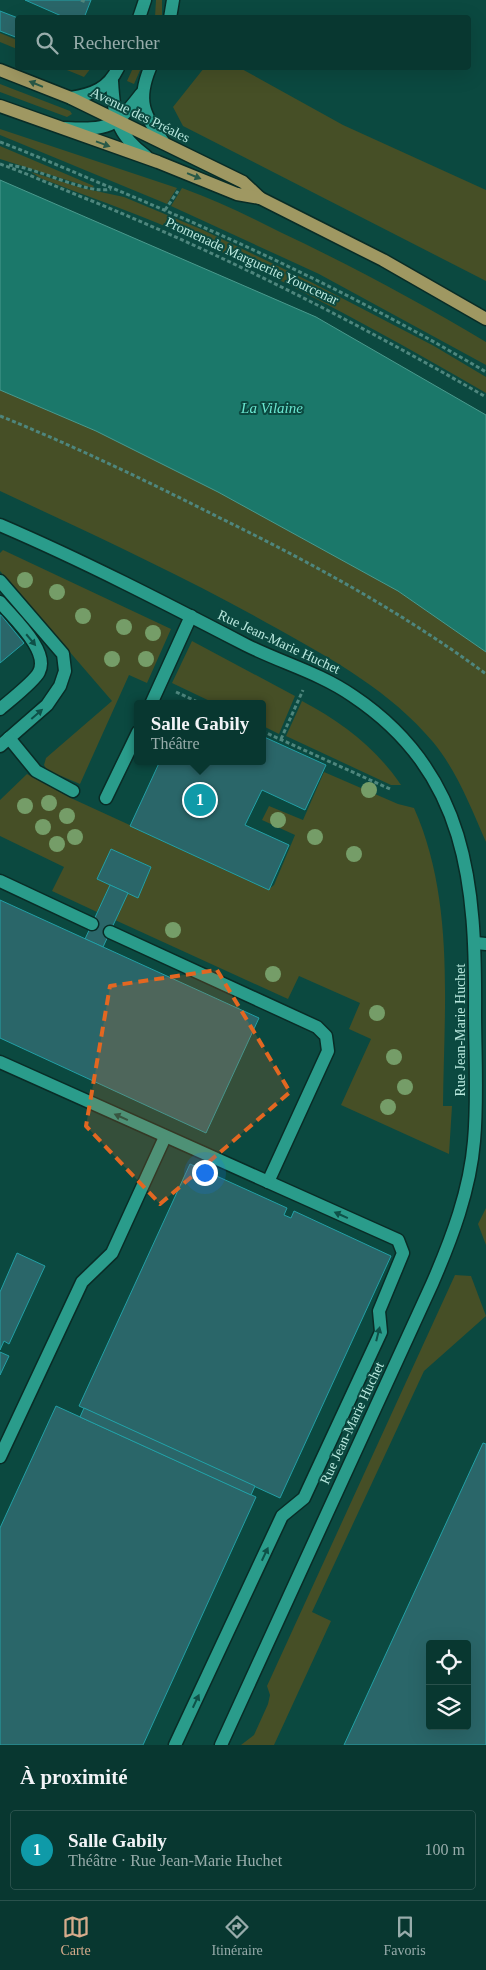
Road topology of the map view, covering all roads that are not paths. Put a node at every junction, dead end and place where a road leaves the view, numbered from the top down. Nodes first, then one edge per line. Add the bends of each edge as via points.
1 (145, 0) edge
2 (173, 0) edge
3 (140, 15) edge
4 (170, 15) edge
5 (0, 70) edge
6 (117, 70) edge
7 (149, 70) edge
8 (112, 81) junction
9 (142, 94) junction
10 (71, 98) junction
11 (0, 106) edge
12 (117, 120) junction
13 (58, 127) junction
14 (164, 143) junction
15 (148, 158) junction
16 (260, 198) junction
17 (486, 318) edge
18 (0, 526) edge
19 (0, 581) edge
20 (0, 602) edge
21 (190, 616) junction
22 (153, 700) edge
23 (0, 709) edge
24 (134, 740) edge
25 (5, 742) edge
26 (73, 791) dead end
27 (106, 798) dead end
28 (2, 880) edge
29 (92, 924) dead end
30 (110, 932) dead end
31 (481, 943) edge
32 (0, 1062) edge
33 (165, 1137) junction
34 (268, 1182) junction
35 (0, 1457) edge
36 (175, 1745) edge
37 (221, 1745) edge

1 - 3 street
2 - 4 street
10 -> 5 main road, Avenue des Préales
6 - 8 street
7 - 9 street
8 - 10 street via 94,92
8 - 12 street
9 - 12 street
9 - 14 street via 150,123
10 - 12 main road, Avenue des Préales
11 - 13 main road, Avenue des Préales
12 - 13 street via 99,129
12 - 14 main road, Avenue des Préales
12 - 15 street via 124,137
13 -> 15 main road, Avenue des Préales
14 - 16 main road, Avenue des Préales via 243,182
15 -> 16 main road, Avenue des Préales via 237,194
16 - 17 main road, Avenue des Préales via 383,260
18 - 21 street, Rue Jean-Marie Huchet
25 -> 19 street via 47,705 60,686 65,671 63,654
20 -> 23 street via 39,649 42,659 39,673
21 - 22 street
21 - 31 street, Rue Jean-Marie Huchet via 259,652 313,672 352,694 389,724 417,755 434,781 456,827
24 - 27 street
25 - 26 street via 36,771
28 - 29 street
30 - 34 street via 317,1027 326,1036 328,1051
31 - 37 street, Rue Jean-Marie Huchet via 474,1140 453,1232
33 -> 32 street
33 - 34 street
33 - 35 street via 112,1253 82,1282
36 -> 34 street via 282,1516 304,1498 381,1332 379,1311 403,1253 398,1240

